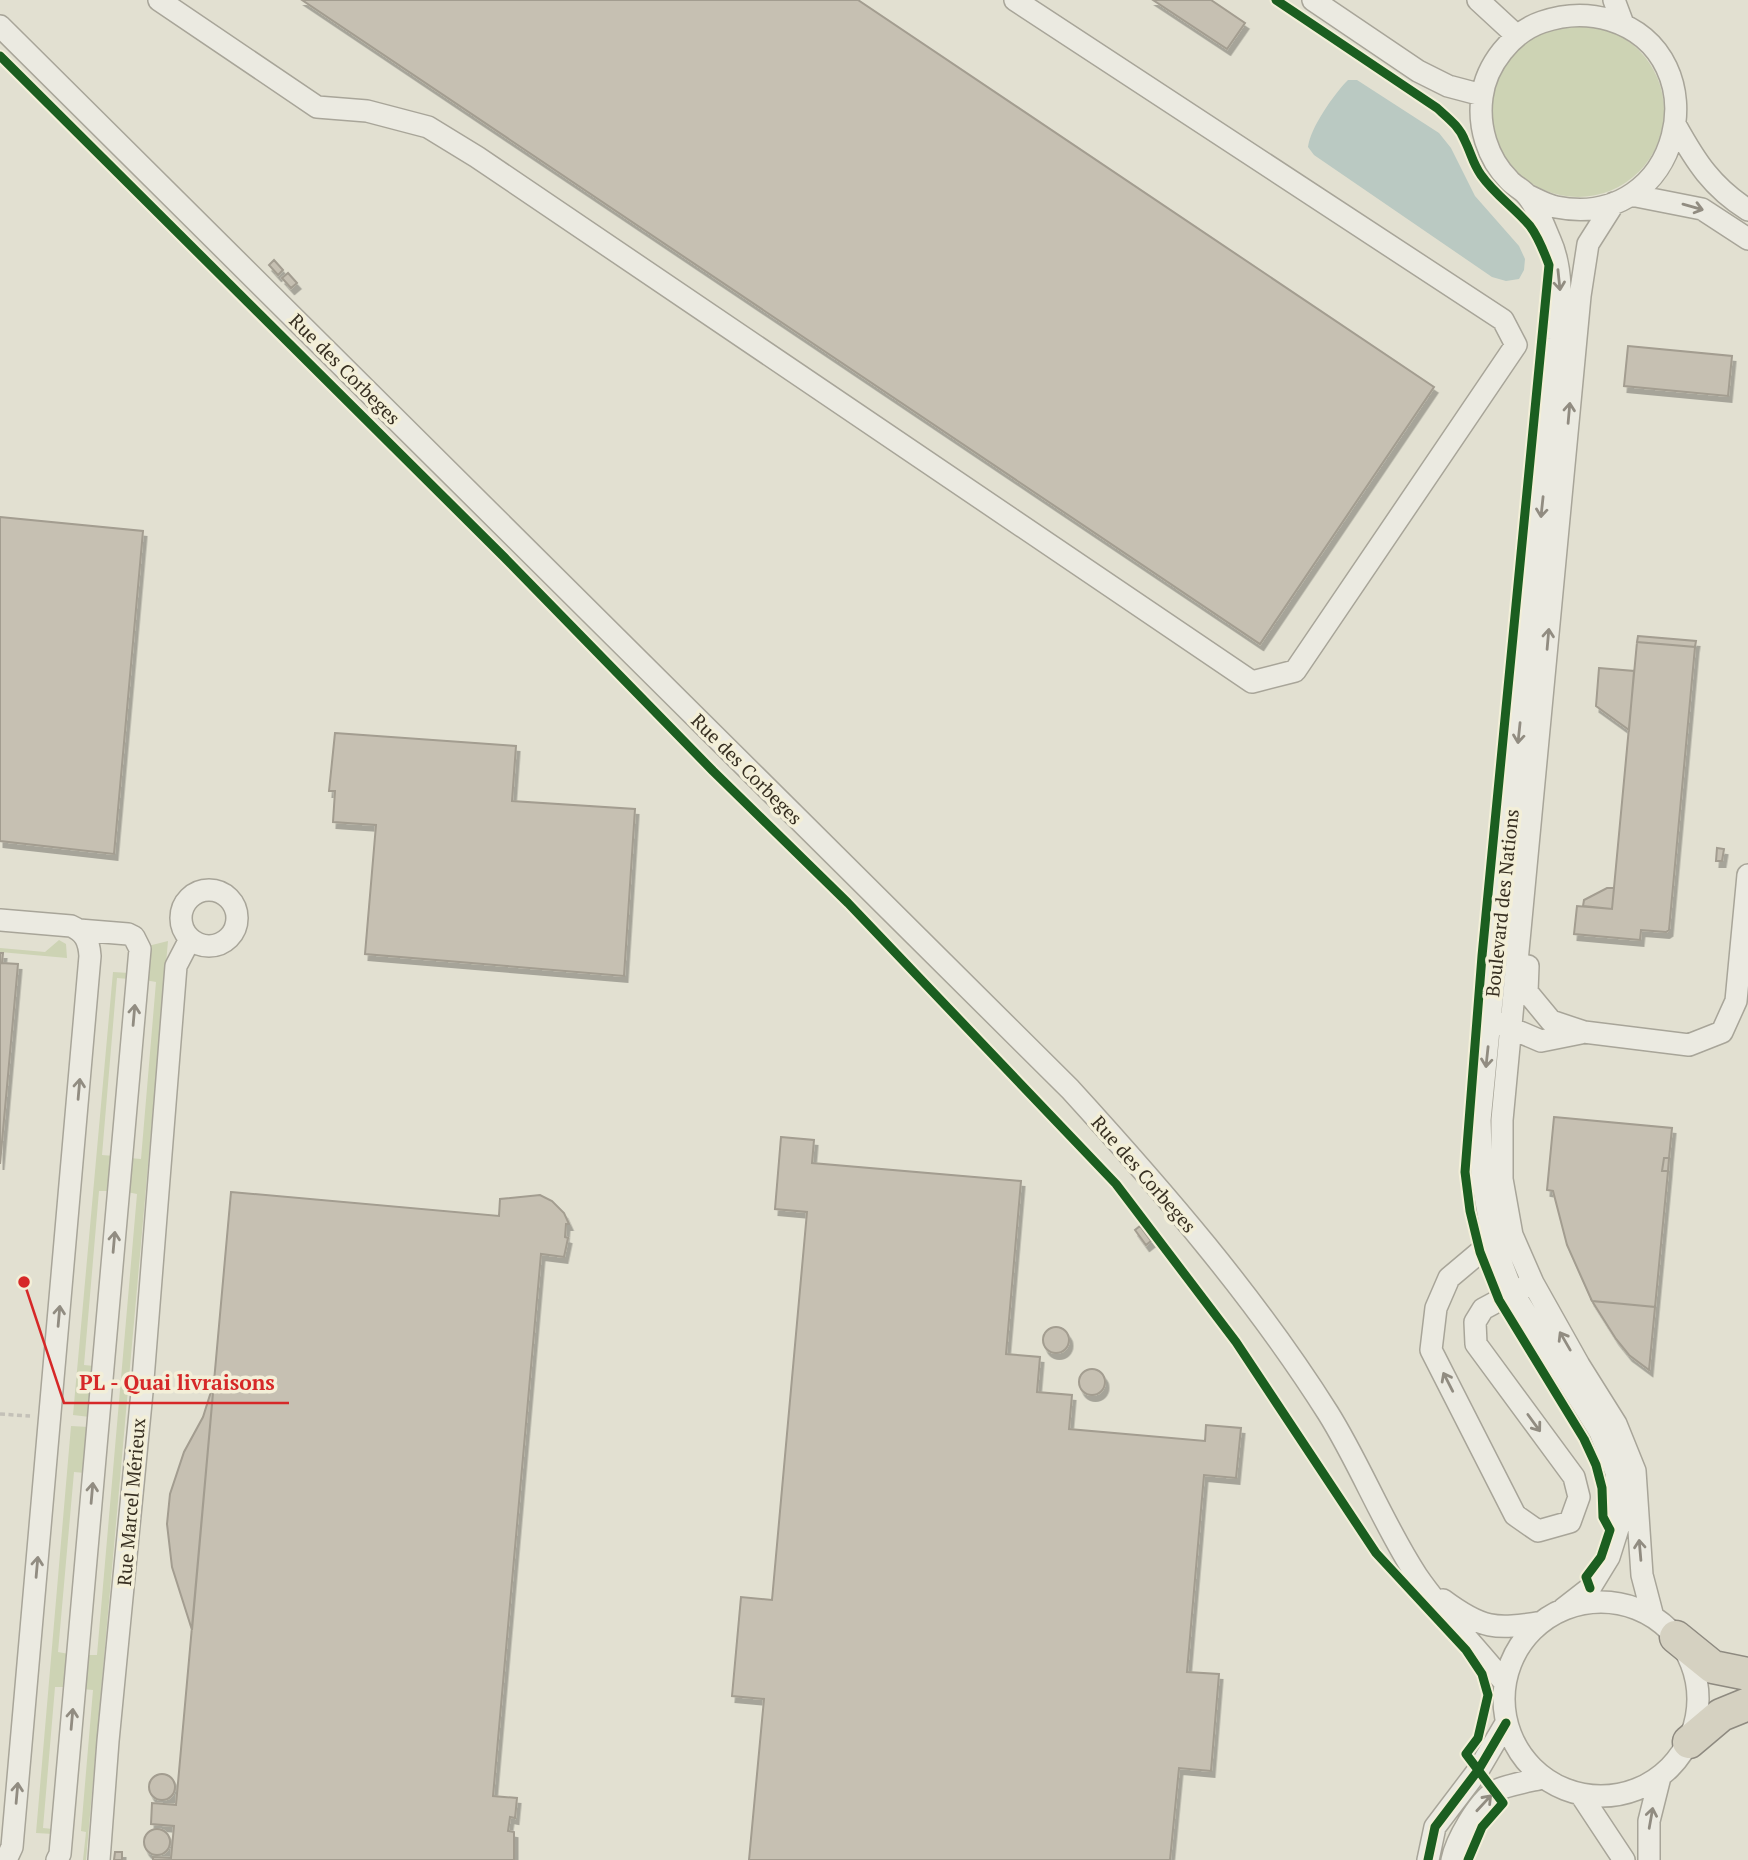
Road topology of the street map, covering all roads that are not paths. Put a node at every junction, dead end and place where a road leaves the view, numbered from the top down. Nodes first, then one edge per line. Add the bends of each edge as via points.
1 (159, 0) edge
2 (1015, 0) edge
3 (1313, 0) edge
4 (1478, 0) edge
5 (1615, 0) edge
6 (1563, 8) edge
7 (1623, 24) junction
8 (0, 26) edge
9 (1517, 36) junction
10 (1482, 95) junction
11 (1676, 126) junction
12 (1527, 195) junction
13 (1622, 199) junction
14 (1748, 210) edge
15 (1748, 239) edge
16 (1531, 813) junction
17 (1507, 851) junction
18 (1748, 875) edge
19 (0, 920) edge
20 (79, 930) junction
21 (190, 939) dead end
22 (1511, 1029) junction
23 (1584, 1032) junction
24 (1493, 1241) junction
25 (1532, 1283) junction
26 (1513, 1292) junction
27 (1416, 1574) junction
28 (1563, 1609) junction
29 (1542, 1622) junction
30 (1665, 1627) junction
31 (1748, 1674) edge
32 (1505, 1683) junction
33 (1748, 1703) edge
34 (1506, 1723) junction
35 (1689, 1742) junction
36 (1660, 1777) junction
37 (1543, 1778) junction
38 (1581, 1795) junction
39 (6, 1860) edge
40 (57, 1860) edge
41 (99, 1860) edge
42 (1428, 1860) edge
43 (1452, 1860) edge
44 (1624, 1860) edge
45 (1649, 1860) edge

1 - 2 street via 317,107 367,111 428,127 477,157 1252,682 1295,671 1516,345 1503,320
3 - 10 street via 1418,71 1448,86
4 - 9 street
5 - 7 street
6 - 7 street
6 - 9 street
7 - 11 street via 1648,42 1666,66 1675,96
8 - 27 street, Rue des Corbeges via 1070,1089 1150,1177 1256,1310 1328,1414
9 - 10 street via 1500,53
10 - 12 street via 1485,141 1495,162
11 - 13 street via 1668,153 1653,177
11 - 14 street via 1698,166 1726,196
12 - 13 street via 1554,206 1584,209
12 -> 17 street, Boulevard des Nations via 1552,242 1560,292
13 -> 15 street via 1702,209
16 -> 13 street, Boulevard des Nations via 1580,296 1588,244
16 - 22 street, Boulevard des Nations
16 - 23 street via 1527,992 1550,1021
17 - 22 street via 1510,909 1499,1023
17 -> 24 street, Boulevard des Nations via 1480,1120 1482,1179
18 - 23 street via 1736,1001 1722,1032 1689,1045
19 - 20 street
39 -> 20 street via 12,1847 90,956 90,944
40 -> 20 street via 140,949 128,934
21 - 41 street, Rue Marcel Mérieux via 176,966
22 - 23 street via 1541,1041
22 - 25 street, Boulevard des Nations via 1502,1120 1502,1179 1512,1235
24 - 26 street, Boulevard des Nations
26 -> 24 street via 1483,1309 1475,1322 1476,1344 1574,1477 1579,1497 1570,1522 1538,1531 1515,1515 1431,1350 1436,1308 1449,1278
25 - 26 street
30 -> 25 street, Boulevard des Nations via 1642,1575 1635,1471 1616,1424
26 - 28 street, Boulevard des Nations via 1600,1432 1616,1472 1620,1522 1609,1556 1590,1588
27 - 29 street, Rue des Corbeges via 1474,1622 1499,1628
27 - 32 street, Rue des Corbeges
28 - 29 street
28 - 30 street via 1609,1602 1632,1607
29 - 32 street via 1524,1639
30 - 31 highway via 1713,1667
30 - 35 street via 1693,1666 1699,1699
32 - 34 street
33 - 35 highway via 1721,1715
34 - 37 street via 1514,1745
34 - 42 street via 1479,1769 1435,1827
35 - 36 street
36 - 38 street via 1636,1791 1609,1797
45 -> 36 street via 1649,1821
37 - 38 street
43 -> 37 street via 1469,1820 1495,1791
38 - 44 street

